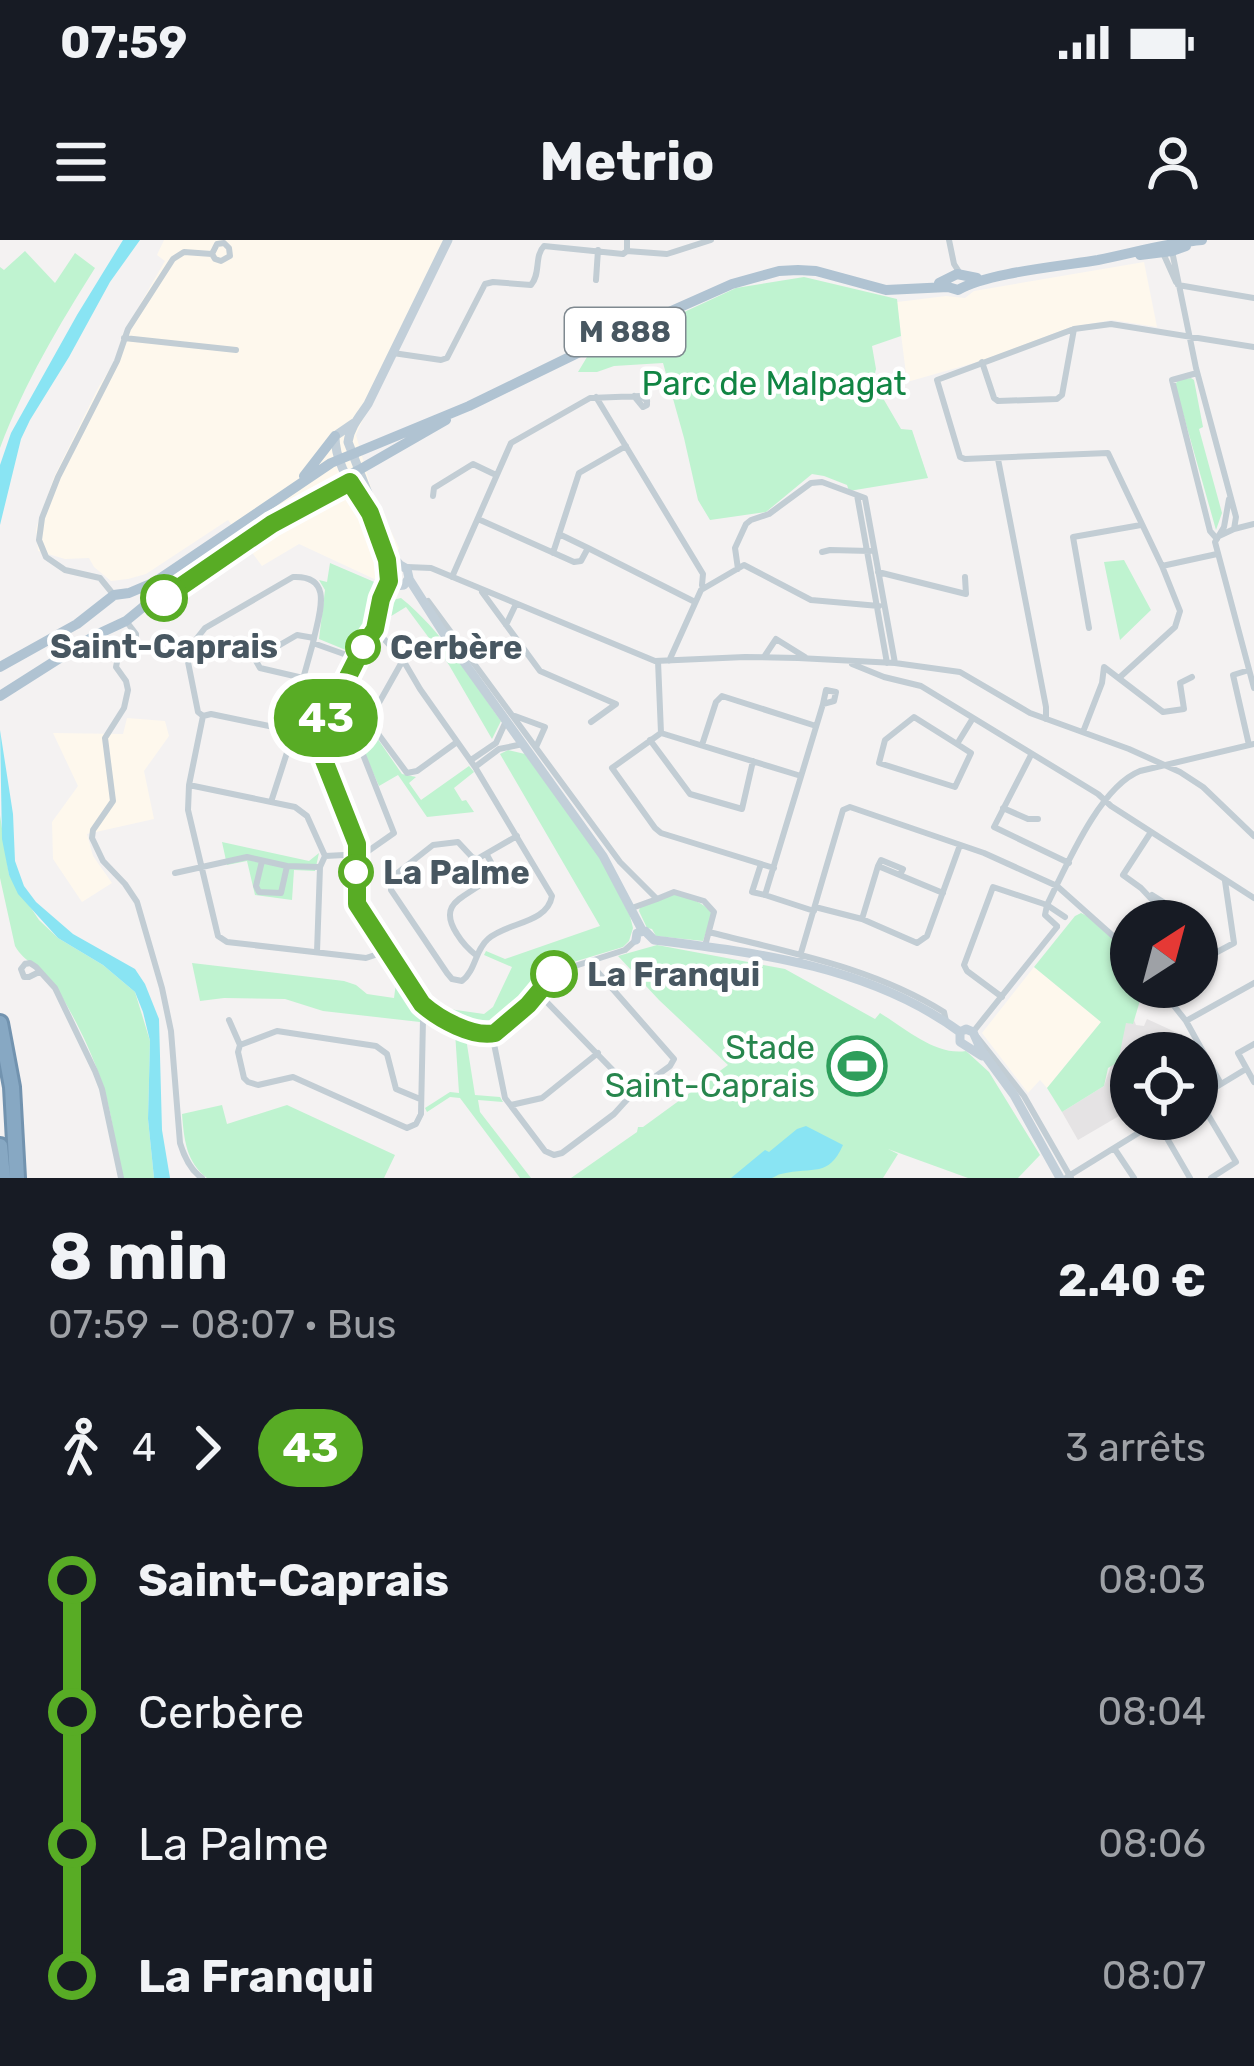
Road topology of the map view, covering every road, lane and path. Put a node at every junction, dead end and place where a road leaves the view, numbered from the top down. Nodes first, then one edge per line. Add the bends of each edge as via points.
1 (448, 240) edge
2 (627, 240) edge
3 (682, 240) edge
4 (711, 240) edge
5 (949, 240) edge
6 (1201, 240) edge
7 (1163, 247) edge
8 (598, 250) junction
9 (683, 250) junction
10 (627, 251) junction
11 (212, 254) dead end
12 (956, 278) junction
13 (596, 280) dead end
14 (1178, 285) junction
15 (1254, 298) edge
16 (1074, 329) junction
17 (1190, 337) junction
18 (124, 338) junction
19 (1254, 347) edge
20 (236, 350) dead end
21 (393, 353) junction
22 (982, 362) junction
23 (1197, 374) junction
24 (634, 396) dead end
25 (596, 397) junction
26 (469, 406) junction
27 (355, 423) junction
28 (335, 436) junction
29 (626, 446) junction
30 (353, 454) junction
31 (998, 459) junction
32 (340, 460) junction
33 (352, 476) junction
34 (496, 476) junction
35 (298, 484) junction
36 (434, 496) dead end
37 (478, 518) junction
38 (1254, 524) edge
39 (1141, 525) junction
40 (1232, 526) junction
41 (559, 534) junction
42 (1218, 538) junction
43 (588, 548) junction
44 (871, 551) junction
45 (822, 552) dead end
46 (553, 553) junction
47 (1218, 554) junction
48 (1162, 566) junction
49 (738, 568) junction
50 (878, 572) junction
51 (399, 577) junction
52 (452, 577) junction
53 (965, 577) dead end
54 (480, 589) junction
55 (701, 590) junction
56 (129, 593) junction
57 (109, 599) junction
58 (695, 602) junction
59 (516, 604) junction
60 (879, 606) junction
61 (138, 610) junction
62 (120, 622) junction
63 (439, 624) junction
64 (506, 625) junction
65 (1089, 628) dead end
66 (375, 629) junction
67 (314, 640) junction
68 (764, 657) junction
69 (358, 659) junction
70 (808, 659) junction
71 (403, 660) junction
72 (669, 661) junction
73 (850, 661) junction
74 (658, 662) junction
75 (889, 662) junction
76 (2, 665) edge
77 (921, 666) junction
78 (1250, 670) junction
79 (883, 676) junction
80 (1192, 677) dead end
81 (303, 678) junction
82 (1119, 679) junction
83 (921, 686) junction
84 (1254, 688) edge
85 (591, 693) junction
86 (4, 694) edge
87 (824, 704) dead end
88 (604, 712) junction
89 (203, 716) junction
90 (509, 718) junction
91 (973, 718) junction
92 (1046, 719) junction
93 (591, 722) dead end
94 (370, 723) junction
95 (816, 726) junction
96 (292, 730) junction
97 (1083, 732) junction
98 (661, 733) junction
99 (317, 736) junction
100 (650, 739) junction
101 (457, 742) junction
102 (957, 744) junction
103 (1252, 745) edge
104 (702, 746) junction
105 (529, 748) junction
106 (1136, 753) junction
107 (1031, 754) junction
108 (753, 761) junction
109 (473, 764) junction
110 (1166, 766) junction
111 (1132, 774) junction
112 (801, 776) junction
113 (189, 785) junction
114 (1104, 800) junction
115 (271, 802) junction
116 (1004, 808) junction
117 (1038, 819) dead end
118 (1151, 832) junction
119 (517, 836) junction
120 (1254, 836) edge
121 (959, 845) junction
122 (358, 855) junction
123 (488, 855) junction
124 (325, 856) junction
125 (262, 861) junction
126 (1069, 862) junction
127 (761, 865) junction
128 (287, 866) junction
129 (201, 867) junction
130 (320, 867) junction
131 (774, 868) junction
132 (175, 873) dead end
133 (1225, 881) junction
134 (1057, 886) junction
135 (943, 893) junction
136 (765, 896) junction
137 (1254, 898) edge
138 (657, 899) junction
139 (1027, 900) junction
140 (1152, 900) edge
141 (1078, 903) junction
142 (1047, 905) junction
143 (632, 908) junction
144 (814, 909) junction
145 (1045, 915) junction
146 (1065, 917) junction
147 (862, 919) junction
148 (1057, 926) junction
149 (709, 932) junction
150 (1110, 933) edge
151 (642, 936) junction
152 (705, 946) junction
153 (387, 951) junction
154 (317, 952) junction
155 (1218, 952) edge
156 (478, 956) junction
157 (589, 962) junction
158 (799, 962) junction
159 (45, 976) dead end
160 (1254, 983) edge
161 (538, 993) junction
162 (1002, 997) junction
163 (1176, 1008) edge
164 (427, 1009) junction
165 (230, 1020) dead end
166 (1186, 1021) junction
167 (0, 1023) edge
168 (492, 1034) junction
169 (970, 1037) junction
170 (1254, 1044) edge
171 (239, 1045) junction
172 (598, 1053) junction
173 (1246, 1069) junction
174 (1254, 1082) edge
175 (1221, 1084) junction
176 (1218, 1086) edge
177 (634, 1092) junction
178 (420, 1099) junction
179 (511, 1106) junction
180 (1218, 1132) edge
181 (1127, 1140) edge
182 (1170, 1140) edge
183 (0, 1146) edge
184 (1114, 1148) junction
185 (1066, 1177) edge
186 (2, 1178) edge
187 (17, 1178) edge
188 (121, 1178) edge
189 (202, 1178) edge
190 (1134, 1178) edge
191 (1190, 1178) edge
192 (1211, 1178) edge

1 - 21 street
2 - 10 street
3 - 9 street
4 - 9 street
5 - 12 street
6 - 7 main road, M 888
7 - 12 main road, M 888
7 - 14 street
8 - 10 street
8 - 13 street
8 - 21 street via 544,245 531,285 485,284 445,359
9 - 10 street
11 - 18 street via 176,256
12 - 26 main road, M 888 via 886,290 816,271 779,271 732,284
14 - 15 street
14 - 17 street
16 - 17 street via 1118,325
16 - 22 street
16 - 22 street via 1057,399 998,401
17 - 19 street
17 - 23 street
18 - 20 street
18 - 57 street via 58,477 39,540 50,562 100,578
21 - 27 street
22 - 31 street via 937,383 960,457
23 - 40 street
23 - 42 street via 1172,380 1210,532
24 - 25 street
25 - 29 street
25 - 34 street via 511,443
26 - 30 main road, M 888
26 - 33 main road, M 888
27 - 28 street
27 - 30 street
28 - 32 street
28 - 35 main road
29 - 41 street via 579,473
29 - 55 street via 703,574
30 - 32 main road, M 888
30 - 33 street
31 - 39 street via 1108,453
31 - 92 street
32 - 33 street
32 - 35 main road, M 888
33 - 51 street
33 - 61 main road, M 888 via 271,517
34 - 36 street via 473,464 434,488
34 - 37 street
35 - 56 main road, M 888
37 - 46 street
37 - 52 street
38 - 40 street
39 - 48 street
39 - 65 street via 1073,537
40 - 42 street
41 - 43 street
41 - 46 street
42 - 47 street
43 - 46 street via 578,562
43 - 58 street
44 - 45 street
44 - 49 street via 861,497 815,482 751,520 735,548
44 - 50 street
44 - 60 street
47 - 48 street
47 - 78 street
48 - 82 street via 1180,611 1175,627
49 - 55 street
49 - 60 street via 811,600
50 - 53 street via 966,594
50 - 75 street
51 - 52 street via 423,566
51 - 63 street
51 - 63 street
51 - 66 street
52 - 54 street
54 - 59 street
54 - 64 street
55 - 58 street
56 - 57 main road
56 - 61 main road
57 - 62 main road via 104,615
57 - 76 main road
58 - 72 street
59 - 64 street
59 - 74 street
60 - 75 street
61 - 62 main road
62 - 86 main road
62 - 189 street via 137,637 118,658 128,697 105,738 113,801 92,838 136,902 171,1031 180,1143
63 - 90 street
63 - 90 street
64 - 85 street via 540,670
66 - 69 street
66 - 71 street
67 - 69 street
67 - 81 street
67 - 81 street via 297,635 256,661
67 - 89 street via 322,592 302,576 205,628 186,657
68 - 70 street
68 - 70 street via 776,639
68 - 72 street
69 - 99 street
70 - 73 street
71 - 94 street
71 - 101 street
72 - 74 street
73 - 75 street
73 - 79 street
74 - 98 street
75 - 77 street
75 - 79 street
77 - 83 street
77 - 92 street via 971,677
78 - 84 street
78 - 103 street via 1233,675
79 - 83 street
80 - 82 street via 1180,683 1184,709 1163,712
81 - 96 street
82 - 97 street via 1104,668
83 - 91 street
85 - 88 street
85 - 88 street via 616,704
87 - 95 street
88 - 93 street
89 - 96 street
89 - 113 street
90 - 105 street
90 - 105 street via 544,727
90 - 109 street
91 - 102 street
91 - 107 street
92 - 97 street
94 - 101 street via 411,773
94 - 122 street via 361,750 394,830
95 - 104 street via 722,696
95 - 112 street
96 - 99 street
96 - 115 street
97 - 106 street
98 - 100 street
98 - 104 street
99 - 122 street
100 - 108 street via 690,794 742,809
100 - 127 street via 612,768 656,828
101 - 109 street
102 - 102 street via 914,717 885,740 879,763 955,787 971,752
103 - 110 street
104 - 108 street
105 - 109 street via 499,749
105 - 138 street
105 - 143 street
106 - 110 street
106 - 111 street
107 - 114 street
107 - 116 street
108 - 112 street
109 - 119 street
110 - 111 street
110 - 120 street via 1203,787
111 - 114 street
112 - 131 street
113 - 115 street
113 - 129 street
114 - 118 street
114 - 126 street
115 - 124 street via 303,812
116 - 117 street
116 - 126 street via 994,827
118 - 133 street
118 - 140 street via 1123,875
119 - 123 street
119 - 156 street via 552,902 489,938
121 - 134 street
121 - 135 street
121 - 144 street via 843,810
122 - 124 street
122 - 153 street via 357,904
123 - 156 street via 493,874 448,915
123 - 156 street via 474,859 458,842 436,844 389,884 452,979 468,978
124 - 130 street
125 - 128 street
125 - 128 street via 259,892 281,893
125 - 129 street
126 - 134 street
127 - 131 street
127 - 136 street via 752,892
128 - 130 street
129 - 132 street
129 - 154 street via 221,939
130 - 154 street
131 - 136 street
133 - 137 street
133 - 155 street via 1234,944
134 - 141 street
134 - 142 street
135 - 147 street via 921,942
135 - 147 street via 878,866
136 - 144 street
138 - 143 street
138 - 149 street via 674,892 704,902 714,913
139 - 142 street
139 - 145 street
139 - 162 street via 993,887 964,965
141 - 146 street
141 - 150 street
142 - 145 street
142 - 146 street
143 - 151 street
144 - 147 street
144 - 158 street
145 - 148 street
146 - 148 street
148 - 162 street
149 - 152 street
149 - 158 street
151 - 152 street
151 - 157 street
152 - 158 street
153 - 154 street via 370,958
153 - 164 street
157 - 161 street via 556,972
157 - 177 street via 673,1057
158 - 169 street via 869,983
159 - 188 street via 102,1089
160 - 166 street
161 - 168 street
161 - 172 street
162 - 169 street
163 - 166 street
164 - 168 street
164 - 178 street
165 - 171 street
166 - 175 street
167 - 187 highway
168 - 179 street
169 - 185 street
169 - 185 street via 1012,1079
170 - 173 street via 1238,1053
171 - 178 street via 278,1031 376,1046 396,1088
171 - 178 street via 244,1078 254,1085 293,1076 407,1129 420,1118
172 - 177 street
172 - 179 street via 542,1098
173 - 174 street
173 - 175 street
175 - 176 street
177 - 179 street via 554,1155
180 - 192 street via 1236,1162
181 - 184 street
182 - 191 street
183 - 186 highway
184 - 185 street
184 - 190 street

